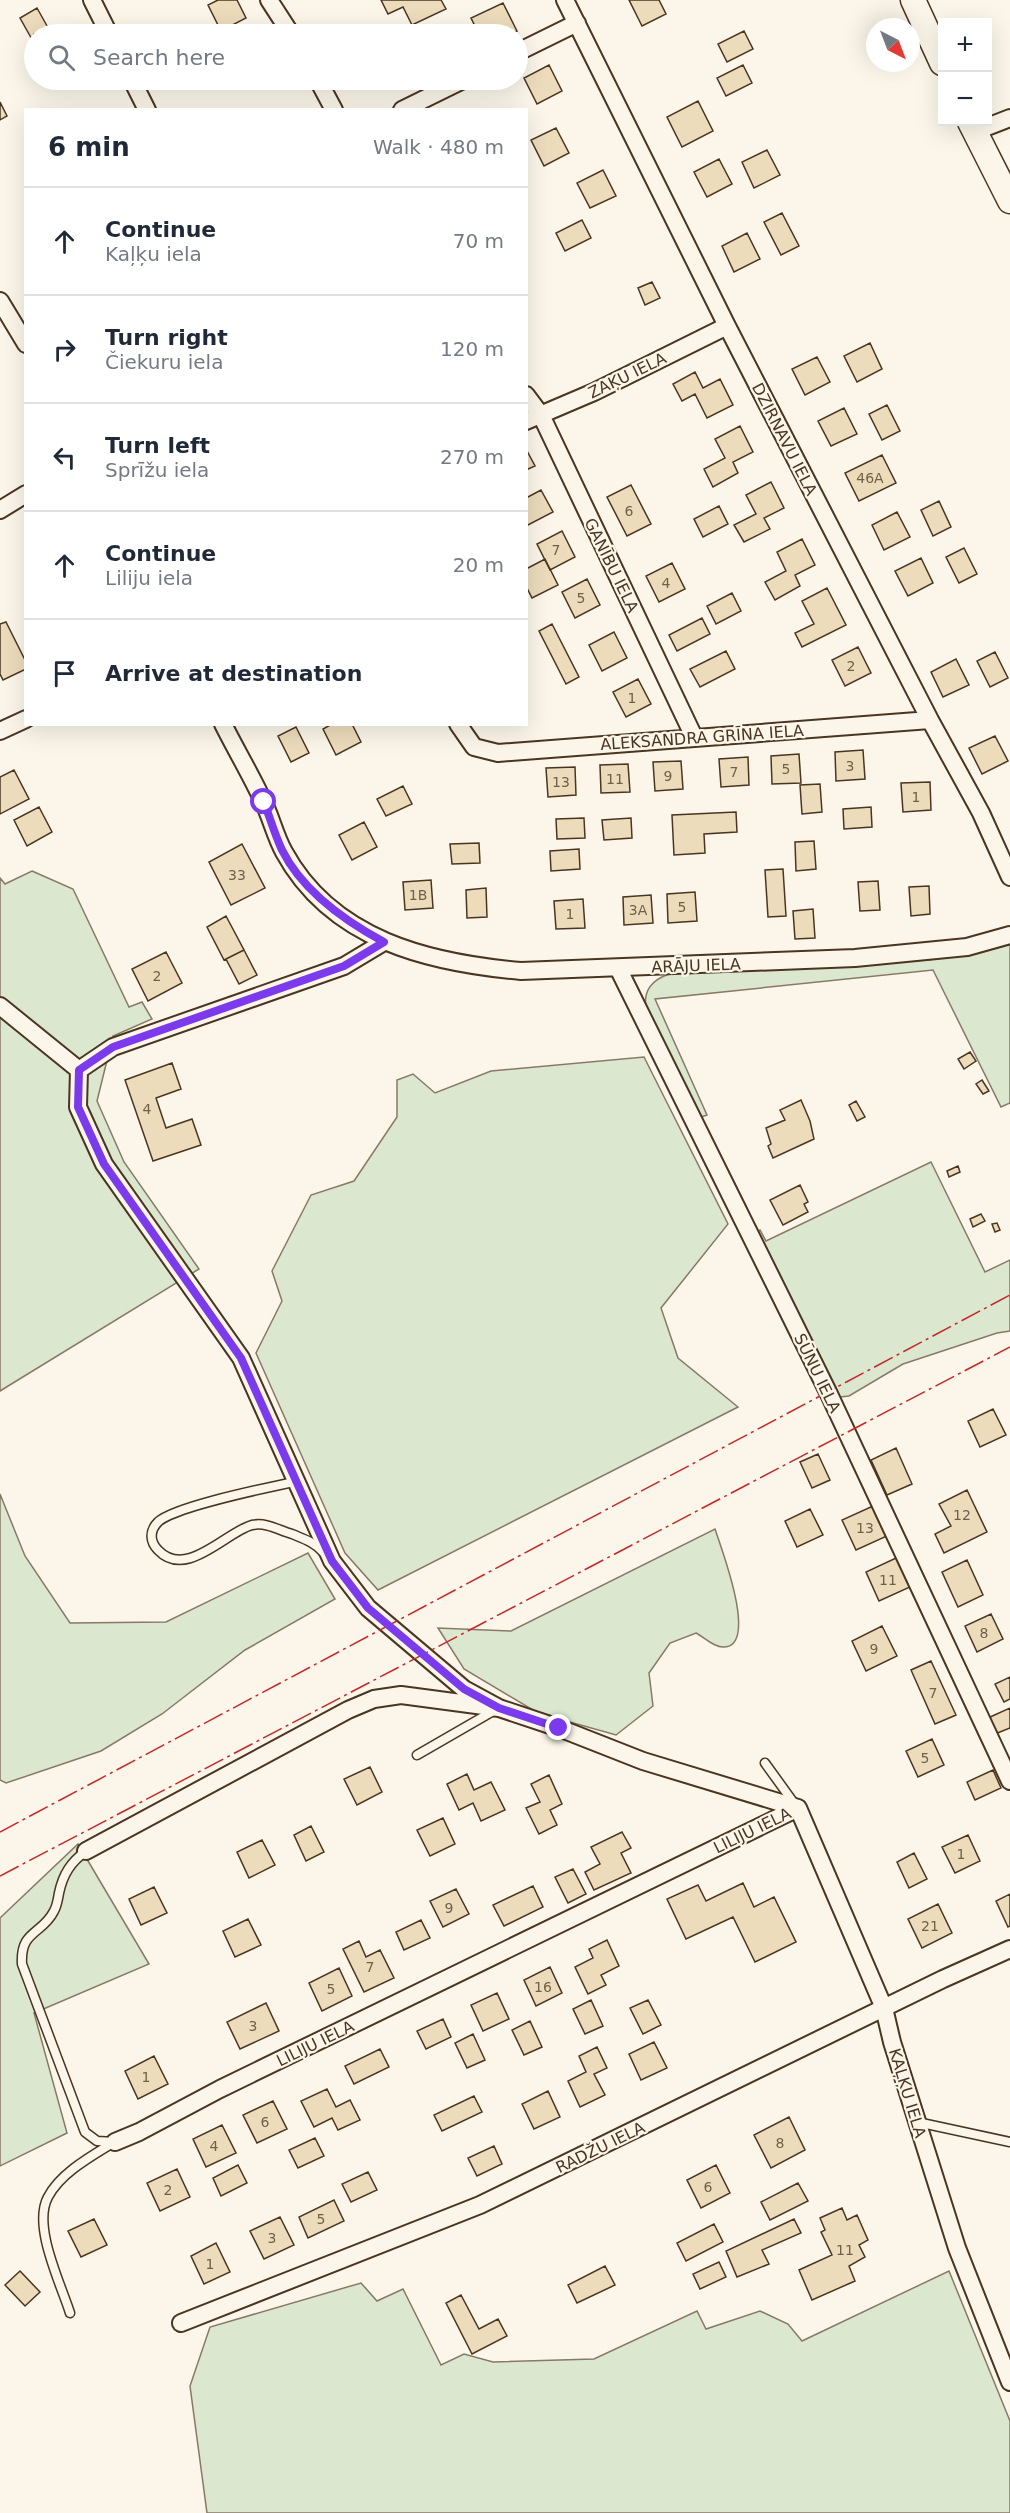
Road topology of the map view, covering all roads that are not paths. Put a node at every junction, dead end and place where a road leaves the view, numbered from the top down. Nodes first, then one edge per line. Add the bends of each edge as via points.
1 (92, 0) edge
2 (269, 0) edge
3 (565, 0) edge
4 (914, 0) edge
5 (577, 23) junction
6 (104, 24) edge
7 (285, 24) edge
8 (528, 47) edge
9 (938, 54) edge
10 (137, 90) edge
11 (323, 90) edge
12 (443, 90) edge
13 (146, 108) edge
14 (333, 108) edge
15 (406, 108) edge
16 (1010, 117) edge
17 (972, 127) edge
18 (1010, 201) edge
19 (0, 301) edge
20 (727, 326) junction
21 (24, 341) edge
22 (528, 400) edge
23 (534, 418) edge
24 (24, 495) edge
25 (0, 510) edge
26 (24, 720) edge
27 (930, 720) junction
28 (224, 726) edge
29 (459, 726) edge
30 (0, 731) edge
31 (694, 737) junction
32 (1010, 877) edge
33 (1010, 935) edge
34 (384, 942) junction
35 (618, 968) junction
36 (0, 1006) edge
37 (79, 1070) junction
38 (298, 1481) junction
39 (332, 1561) junction
40 (499, 1708) junction
41 (417, 1755) dead end
42 (765, 1763) dead end
43 (1010, 1780) edge
44 (798, 1808) junction
45 (86, 1851) joint
46 (1010, 1949) edge
47 (884, 2008) junction
48 (917, 2122) junction
49 (115, 2142) junction
50 (1010, 2142) edge
51 (70, 2313) dead end
52 (181, 2323) dead end
53 (1010, 2382) edge

1 - 6 street
2 - 7 street
3 - 5 street, DZIRNAVU IELA
4 - 9 street
5 - 8 street
5 - 20 street, DZIRNAVU IELA
10 - 13 street
11 - 14 street
12 - 15 street
16 - 17 street
17 - 18 street
19 - 21 street
20 - 23 street, ZAĶU IELA
20 - 27 street, DZIRNAVU IELA
22 - 23 street, GANĪBU IELA
23 - 31 street, GANĪBU IELA
24 - 25 street
26 - 30 street
27 - 31 street, ALEKSANDRA GRĪNA IELA
27 - 32 street, DZIRNAVU IELA via 981,813
28 - 34 street via 295,870 332,908
29 - 31 street, ALEKSANDRA GRĪNA IELA via 474,747 498,753
33 - 35 street, ARĀJU IELA via 967,947 914,954
34 - 35 street, ARĀJU IELA via 477,967 521,971
34 - 37 street via 344,966 113,1047
35 - 43 street, SŪNU IELA via 828,1392
36 - 37 street
37 - 38 street via 78,1107 104,1164 241,1358
38 - 39 street
38 - 39 lane via 170,1515 152,1530 151,1540 165,1556 194,1557 251,1525 264,1524 308,1540
39 - 40 street via 368,1608 464,1689
40 - 41 lane
40 - 44 street, LILIJU IELA via 643,1761
40 - 45 street, LILIJU IELA via 401,1695 374,1700 348,1710
42 - 44 lane
44 - 47 street, KAĻĶU IELA
44 - 49 street, LILIJU IELA
45 - 49 lane via 67,1869 55,1910 26,1939 21,1951 22,1964 79,2122 90,2138
46 - 47 street, RADŽU IELA
47 - 48 street, KAĻĶU IELA
47 - 52 street, RADŽU IELA via 480,2205
48 - 50 lane
48 - 53 street, KAĻĶU IELA via 957,2248
49 - 51 lane via 78,2165 47,2198 43,2215 46,2241

